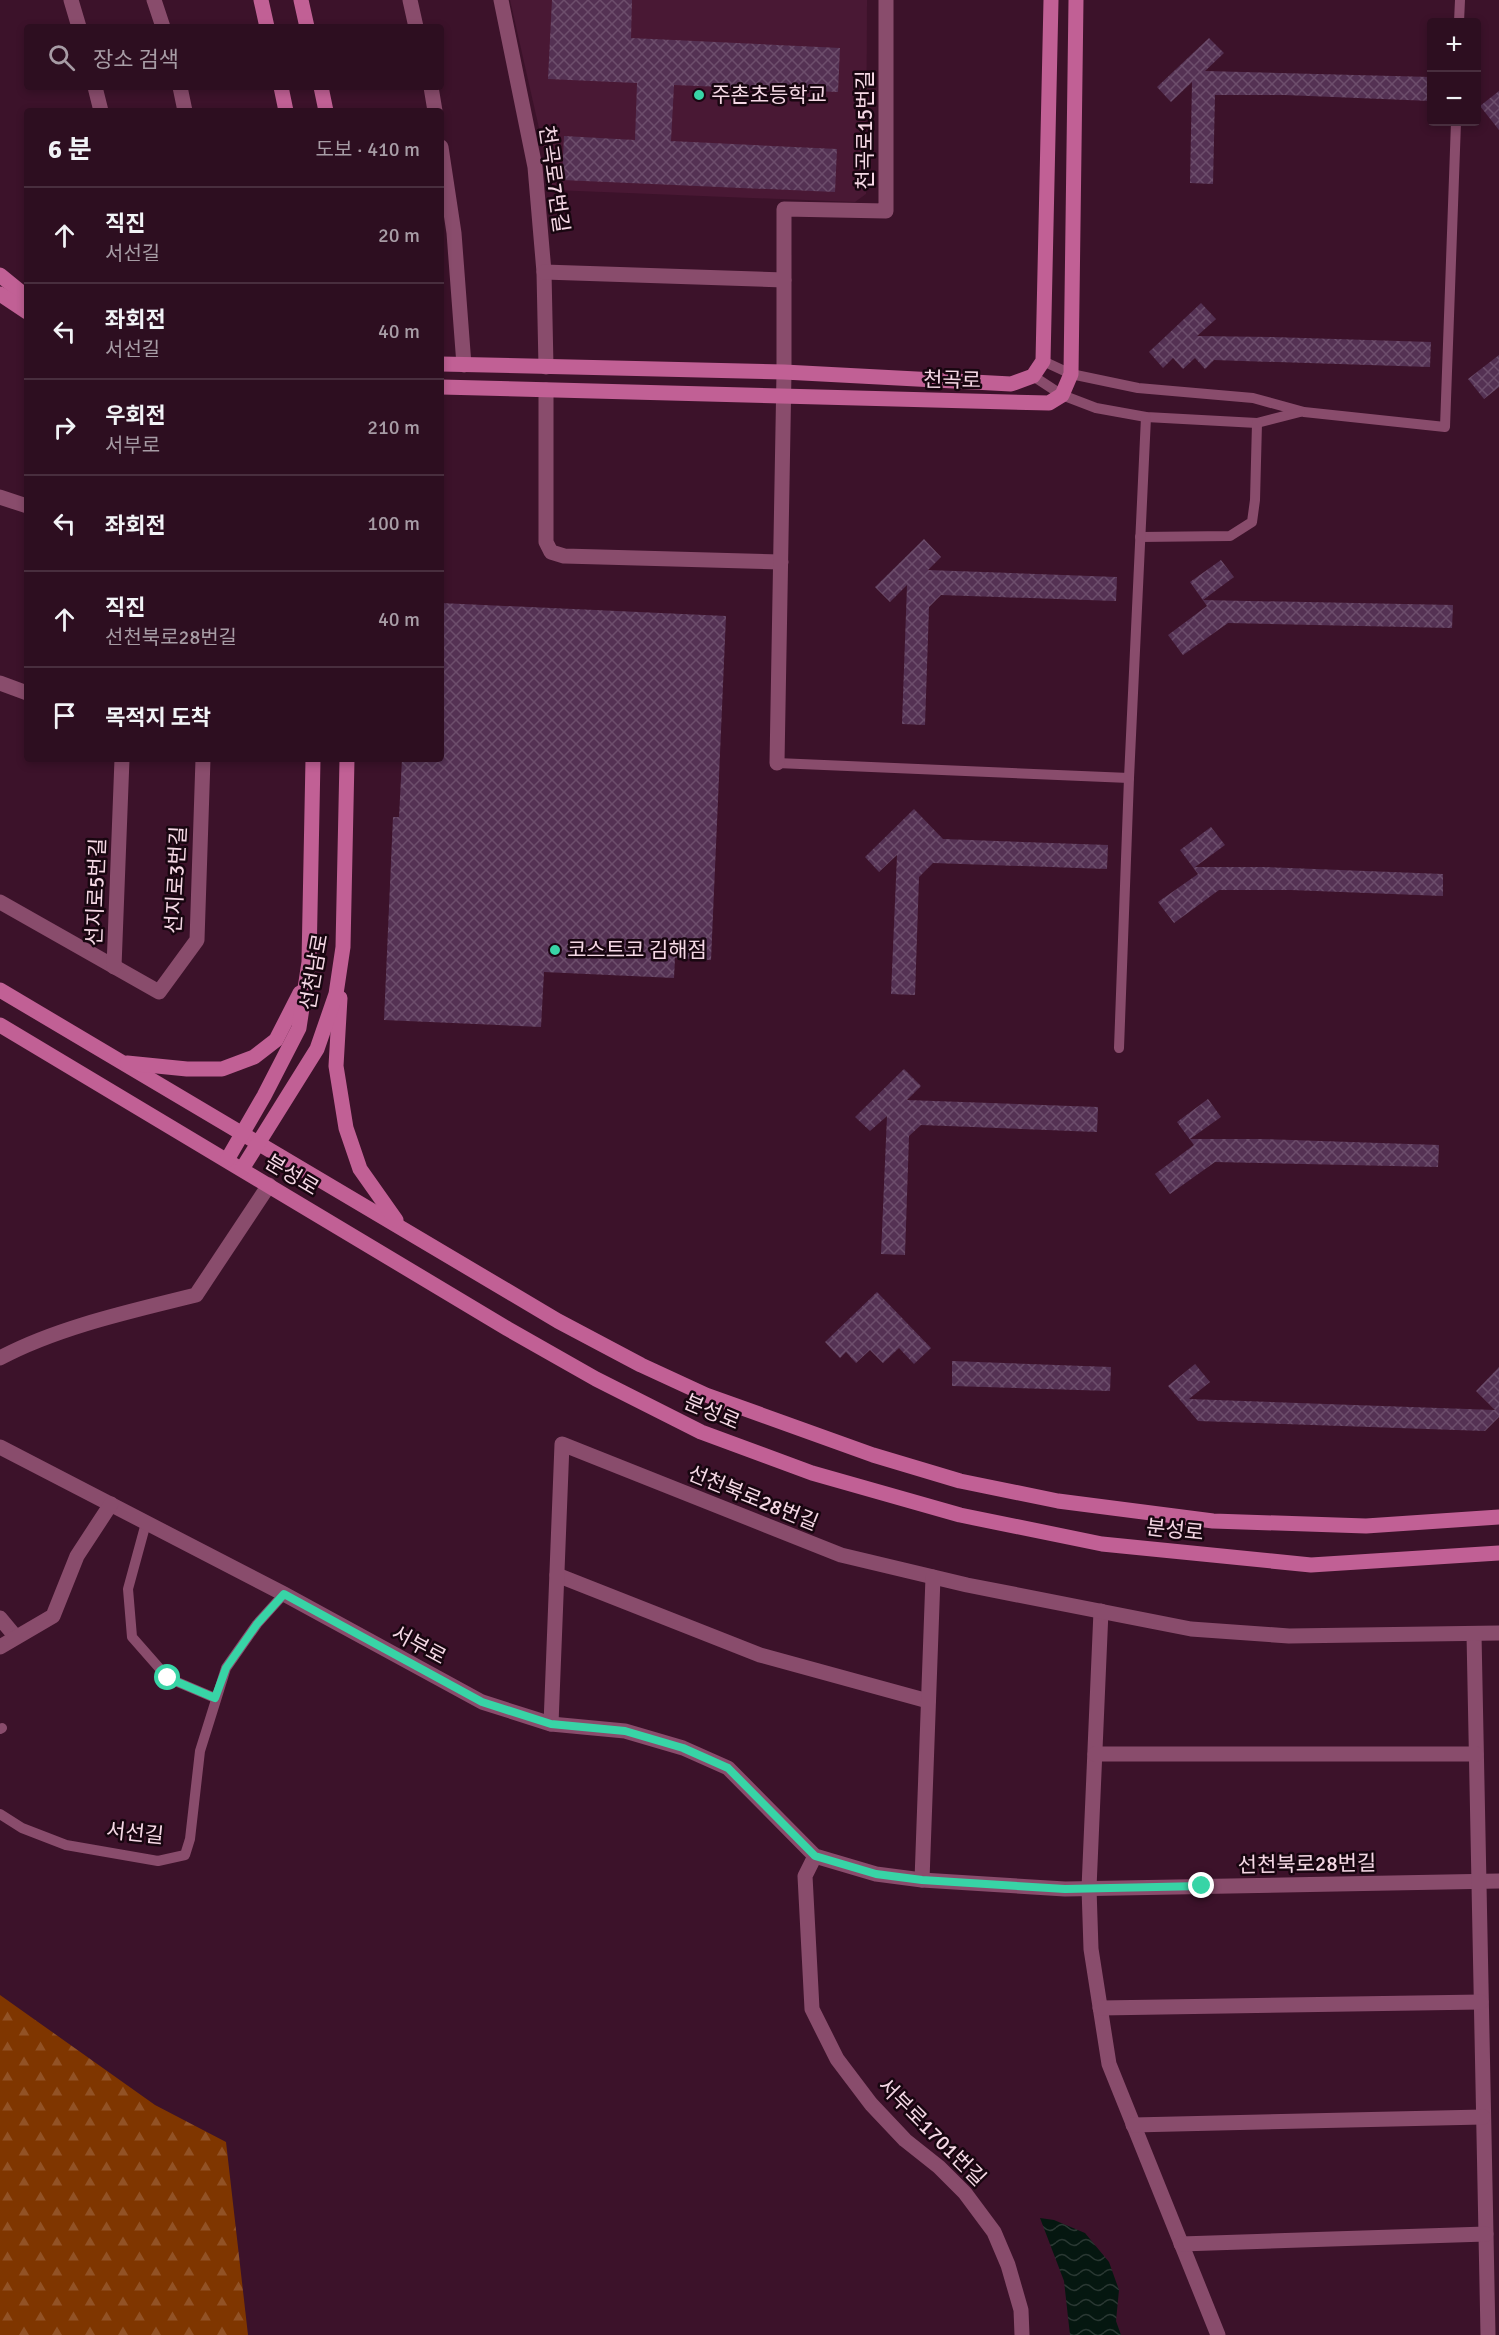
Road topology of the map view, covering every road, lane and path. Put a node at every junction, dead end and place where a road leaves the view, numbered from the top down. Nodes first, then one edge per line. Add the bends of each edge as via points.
1 (71, 0) edge
2 (154, 0) edge
3 (261, 0) edge
4 (302, 0) edge
5 (410, 0) edge
6 (501, 0) edge
7 (886, 0) edge
8 (1051, 0) edge
9 (1076, 0) edge
10 (1460, 0) edge
11 (1459, 18) edge
12 (78, 24) edge
13 (162, 24) edge
14 (266, 24) edge
15 (307, 24) edge
16 (415, 24) edge
17 (96, 90) edge
18 (180, 90) edge
19 (282, 90) edge
20 (322, 90) edge
21 (432, 90) edge
22 (100, 108) edge
23 (184, 108) edge
24 (285, 108) edge
25 (325, 108) edge
26 (434, 108) edge
27 (1456, 126) edge
28 (444, 167) edge
29 (544, 272) junction
30 (0, 275) edge
31 (784, 280) junction
32 (0, 294) edge
33 (24, 295) edge
34 (24, 310) edge
35 (1043, 361) junction
36 (444, 364) edge
37 (464, 365) junction
38 (546, 367) junction
39 (784, 372) junction
40 (1071, 374) junction
41 (1034, 376) junction
42 (444, 387) edge
43 (546, 390) junction
44 (1062, 395) junction
45 (783, 397) junction
46 (1304, 412) junction
47 (1146, 417) junction
48 (1257, 423) junction
49 (0, 497) edge
50 (24, 505) edge
51 (1140, 537) junction
52 (781, 562) junction
53 (0, 682) edge
54 (24, 692) edge
55 (122, 762) edge
56 (203, 762) edge
57 (313, 762) edge
58 (347, 762) edge
59 (777, 763) joint
60 (1129, 778) junction
61 (0, 903) edge
62 (343, 947) junction
63 (114, 967) junction
64 (306, 982) junction
65 (0, 990) edge
66 (0, 1025) edge
67 (1119, 1048) dead end
68 (122, 1062) junction
69 (243, 1133) junction
70 (259, 1143) junction
71 (227, 1160) junction
72 (242, 1169) junction
73 (269, 1185) junction
74 (402, 1227) junction
75 (0, 1358) edge
76 (0, 1447) edge
77 (111, 1504) junction
78 (1499, 1516) edge
79 (146, 1523) junction
80 (1499, 1553) edge
81 (557, 1575) junction
82 (933, 1577) junction
83 (284, 1594) junction
84 (1101, 1611) junction
85 (0, 1618) edge
86 (1474, 1634) junction
87 (1499, 1634) edge
88 (15, 1636) junction
89 (0, 1647) edge
90 (215, 1698) junction
91 (928, 1701) junction
92 (551, 1724) junction
93 (1095, 1754) junction
94 (1476, 1754) junction
95 (0, 1814) edge
96 (815, 1856) junction
97 (922, 1880) junction
98 (1479, 1881) junction
99 (1499, 1881) edge
100 (1089, 1888) junction
101 (1481, 2002) junction
102 (1100, 2008) junction
103 (1483, 2117) junction
104 (1133, 2125) junction
105 (1486, 2234) junction
106 (1181, 2244) junction
107 (1022, 2335) edge
108 (1218, 2335) edge
109 (1488, 2335) edge

1 - 12 street
2 - 13 street
3 - 14 main road
4 - 15 main road
5 - 16 street
6 - 29 street, 천곡로7번길 via 535,167
7 - 31 street, 천곡로15번길 via 886,211 784,209
8 - 35 main road
9 - 40 main road
10 - 11 lane
17 - 22 street
18 - 23 street
19 - 24 main road
20 - 25 main road
21 - 26 street
27 - 46 lane via 1445,426
28 - 37 street via 454,233
29 - 31 street
29 - 38 street, 천곡로7번길
30 - 33 main road
31 - 39 street, 천곡로15번길
32 - 34 main road
35 - 40 lane
35 - 41 main road
36 - 37 main road, 천곡로
37 - 38 main road, 천곡로
38 - 39 main road, 천곡로
39 - 41 main road, 천곡로 via 1011,384
39 - 45 street, 천곡로15번길
40 - 44 main road
40 - 46 lane via 1138,388 1252,398
41 - 44 lane
42 - 43 main road, 천곡로
43 - 45 main road, 천곡로
43 - 52 street via 546,542 551,552 564,556
44 - 45 main road, 천곡로 via 1048,403
44 - 47 lane via 1096,408
45 - 52 street, 천곡로15번길
46 - 48 lane
47 - 48 lane
47 - 51 lane
48 - 51 lane via 1252,522 1230,536
49 - 50 street
51 - 60 lane
52 - 59 street, 천곡로15번길
53 - 54 street
55 - 63 street, 선지로5번길
56 - 63 street, 선지로3번길 via 197,940 159,992
57 - 64 main road, 선천남로
58 - 62 main road, 선천남로
59 - 60 lane
60 - 67 lane
61 - 63 street, 선지로5번길
62 - 70 main road, 선천남로 via 336,994 317,1049
62 - 74 main road via 336,1066 346,1128 360,1169
64 - 68 main road via 276,1040 254,1057 222,1069 187,1070
64 - 69 main road, 선천남로 via 299,1028
65 - 68 main road, 분성로
66 - 71 main road, 분성로
68 - 69 main road, 분성로
69 - 70 main road, 분성로
69 - 71 main road, 선천남로
70 - 72 main road, 선천남로
70 - 74 main road, 분성로
71 - 72 main road, 분성로
72 - 73 main road, 분성로
73 - 75 street via 196,1295 111,1317 19,1347
73 - 80 main road, 분성로 via 596,1379 701,1432 812,1473 960,1515 1102,1544 1311,1564
74 - 78 main road, 분성로 via 558,1321 706,1395 873,1455 960,1481 1058,1501 1213,1521 1366,1526
76 - 77 street, 서부로
77 - 79 street, 서부로
77 - 88 street via 77,1556 53,1616
79 - 83 street, 서부로
79 - 90 lane via 128,1589 132,1637 168,1678
81 - 82 street, 선천북로28번길 via 562,1444 841,1555
81 - 91 street via 760,1655
81 - 92 street
82 - 84 street, 선천북로28번길
82 - 91 street
83 - 90 lane, 서선길 via 226,1668
83 - 92 street, 서부로 via 482,1702
84 - 86 street, 선천북로28번길 via 1191,1629 1289,1636
84 - 93 street
85 - 88 street
86 - 87 street, 선천북로28번길
86 - 94 street
88 - 89 street
90 - 95 lane, 서선길 via 200,1751 185,1855 158,1861 66,1845 22,1828
91 - 97 street
92 - 96 street, 서부로 via 625,1731 683,1748 728,1768
93 - 94 street
93 - 100 street
94 - 98 street
96 - 97 street, 선천북로28번길 via 876,1874
96 - 107 street, 서부로1701번길 via 805,1876 812,2009 837,2059 871,2104 965,2193 994,2232 1021,2310
97 - 100 street, 선천북로28번길
98 - 99 street, 선천북로28번길
98 - 100 street, 선천북로28번길
98 - 101 street
100 - 102 street via 1090,1949
101 - 102 street
101 - 103 street
102 - 104 street via 1109,2064
103 - 104 street
103 - 105 street
104 - 106 street
105 - 106 street
105 - 109 street
106 - 108 street

